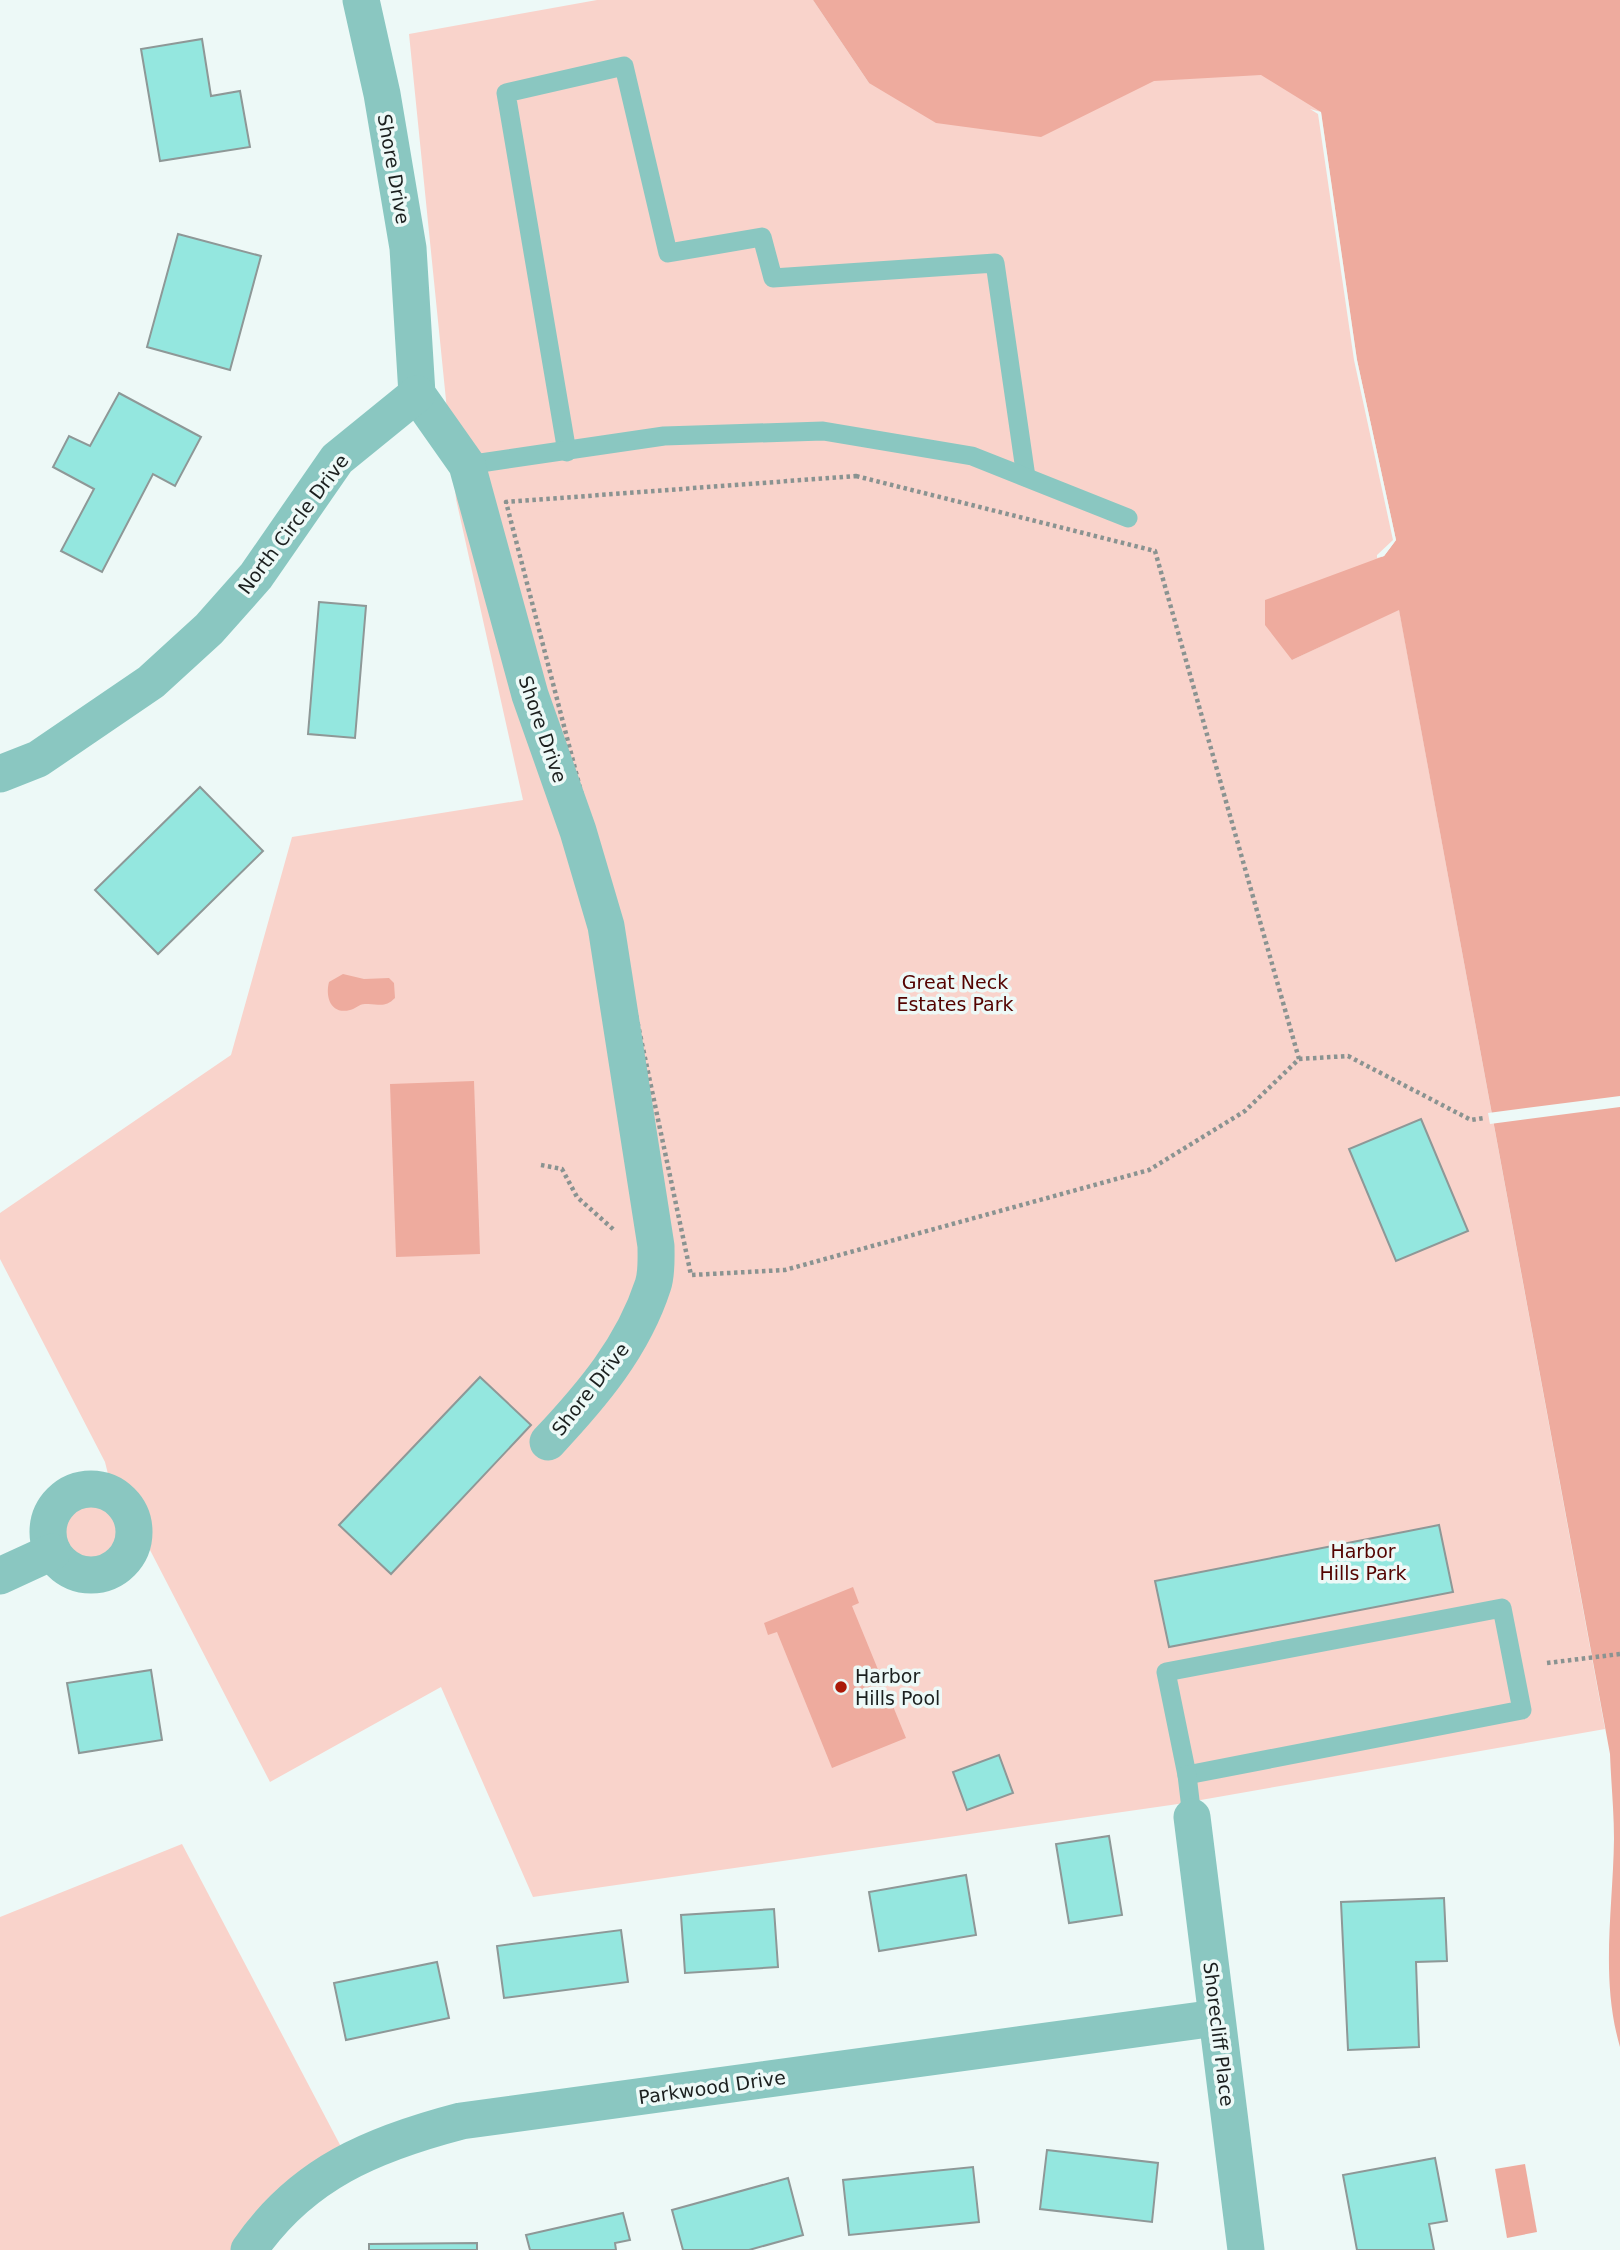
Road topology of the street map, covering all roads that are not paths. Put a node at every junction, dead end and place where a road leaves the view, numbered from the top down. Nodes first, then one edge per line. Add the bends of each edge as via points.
1 (361, 0) edge
2 (417, 394) junction
3 (567, 452) junction
4 (467, 465) junction
5 (1026, 477) junction
6 (1128, 518) dead end
7 (0, 774) edge
8 (548, 1442) dead end
9 (52, 1552) dead end
10 (0, 1576) edge
11 (1187, 1774) junction
12 (1192, 1817) joint
13 (1216, 2018) junction
14 (249, 2250) edge
15 (1246, 2250) edge

1 - 2 street, Shore Drive via 408,248
2 - 4 street, Shore Drive
2 - 7 street, North Circle Drive via 337,459 256,576 209,629 151,682 38,759
3 - 4 lane
3 - 5 lane via 664,436 823,431 972,456
3 - 5 lane via 506,93 624,66 667,253 762,237 773,278 995,263
4 - 8 street, Shore Drive via 530,695 579,831 606,926 656,1247 654,1282 625,1350
5 - 6 lane
9 - 10 street
11 - 11 lane via 1522,1710 1502,1608 1166,1672
11 - 12 lane
12 - 13 street, Shorecliff Place
13 - 14 street, Parkwood Drive via 461,2121 408,2135 348,2160 313,2181 270,2219
13 - 15 street, Shorecliff Place

